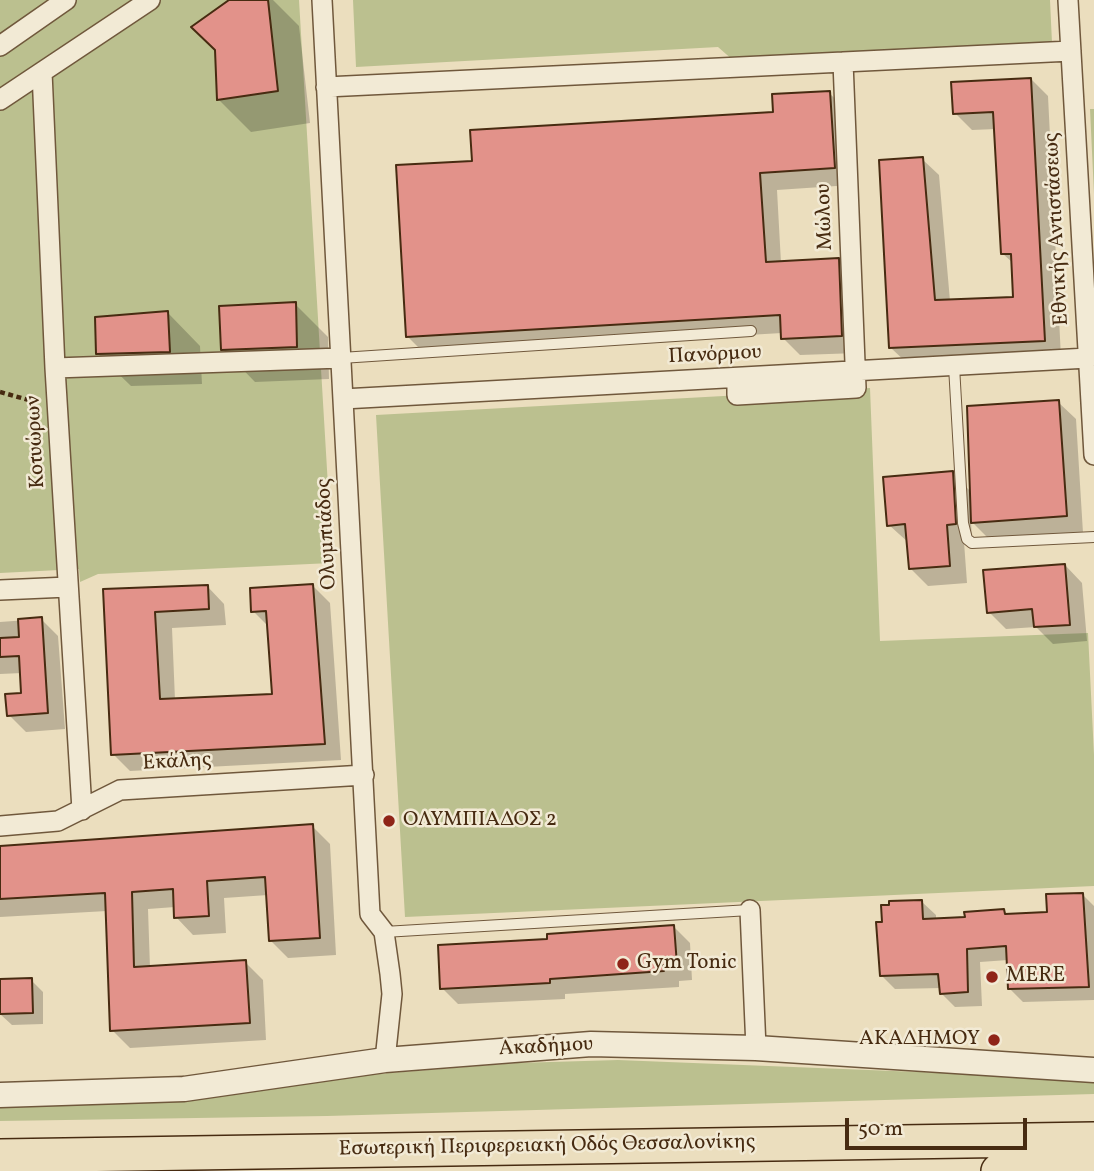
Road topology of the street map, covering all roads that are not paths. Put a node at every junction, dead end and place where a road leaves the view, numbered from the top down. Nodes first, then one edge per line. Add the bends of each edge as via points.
1 (66, 0) edge
2 (150, 0) edge
3 (322, 0) edge
4 (1068, 0) edge
5 (0, 46) edge
6 (1072, 51) junction
7 (843, 62) junction
8 (42, 72) junction
9 (326, 87) junction
10 (1094, 96) edge
11 (1074, 97) junction
12 (0, 100) edge
13 (1088, 244) edge
14 (751, 331) dead end
15 (341, 358) junction
16 (1088, 358) junction
17 (954, 366) junction
18 (55, 368) junction
19 (855, 370) junction
20 (343, 399) junction
21 (1092, 399) edge
22 (1094, 455) edge
23 (1094, 537) edge
24 (68, 587) junction
25 (0, 590) edge
26 (364, 775) junction
27 (82, 810) junction
28 (0, 826) edge
29 (750, 910) joint
30 (384, 932) junction
31 (755, 1048) junction
32 (385, 1060) junction
33 (1094, 1070) edge
34 (0, 1095) edge
35 (1094, 1139) edge
36 (0, 1156) edge
37 (1094, 1170) edge
38 (998, 1171) edge

1 - 5 street
2 - 8 street
3 - 9 street, Ολυμπιάδος
4 - 6 street, Εθνικής Αντιστάσεως
6 - 7 street
6 - 11 street, Εθνικής Αντιστάσεως
7 - 9 street
7 - 19 street, Μώλου
8 - 12 street
8 - 18 street, Κοτυώρων
9 - 15 street, Ολυμπιάδος
10 - 11 street
11 - 13 street, Εθνικής Αντιστάσεως
13 - 16 street, Εθνικής Αντιστάσεως
14 - 15 lane
15 - 18 street
15 - 20 street, Ολυμπιάδος
16 - 17 street, Πανόρμου
16 - 21 street, Εθνικής Αντιστάσεως
17 - 19 street, Πανόρμου
17 - 23 lane via 967,539 972,543
18 - 24 street, Κοτυώρων
19 - 20 street, Πανόρμου
20 - 26 street, Ολυμπιάδος
21 - 22 street, Εθνικής Αντιστάσεως
24 - 25 street
24 - 27 street, Κοτυώρων
26 - 27 street, Εκάλης via 120,790
26 - 30 street, Ολυμπιάδος via 370,914
27 - 28 street, Εκάλης via 50,823
29 - 30 lane
29 - 31 street
30 - 32 street, Ολυμπιάδος via 392,995
31 - 32 street, Ακαδήμου via 591,1044
31 - 33 street, Ακαδήμου
32 - 34 street, Ακαδήμου via 184,1089
35 - 36 highway, Εσωτερική Περιφερειακή Οδός Θεσσαλονίκης
37 - 38 highway

